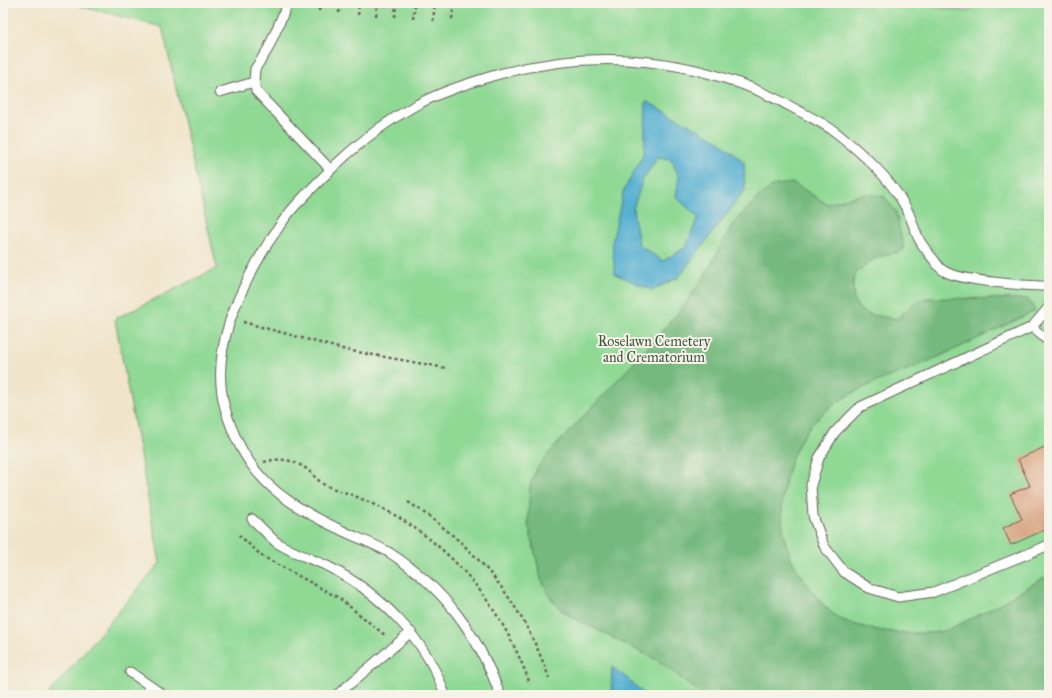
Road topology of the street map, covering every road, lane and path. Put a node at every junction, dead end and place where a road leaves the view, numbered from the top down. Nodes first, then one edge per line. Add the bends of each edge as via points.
1 (288, 3) edge
2 (320, 3) edge
3 (340, 3) edge
4 (359, 3) edge
5 (378, 3) edge
6 (396, 3) edge
7 (415, 3) edge
8 (434, 3) edge
9 (454, 3) edge
10 (319, 11) dead end
11 (339, 13) dead end
12 (358, 15) dead end
13 (376, 16) dead end
14 (395, 17) dead end
15 (413, 19) dead end
16 (452, 19) dead end
17 (433, 21) dead end
18 (254, 82) junction
19 (220, 92) dead end
20 (330, 169) junction
21 (1049, 286) edge
22 (1049, 306) edge
23 (230, 319) junction
24 (1032, 327) junction
25 (1049, 342) edge
26 (446, 368) dead end
27 (250, 465) junction
28 (408, 502) dead end
29 (252, 519) dead end
30 (239, 535) dead end
31 (1049, 545) edge
32 (411, 632) junction
33 (396, 644) junction
34 (130, 672) dead end
35 (549, 678) dead end
36 (530, 684) dead end
37 (163, 695) edge
38 (337, 695) edge
39 (445, 695) edge
40 (500, 695) edge

1 - 18 lane via 268,49 255,69
2 - 10 path
3 - 11 path
4 - 12 path
5 - 13 path
6 - 14 path
7 - 15 path
8 - 17 path
9 - 16 path
18 - 19 lane
18 - 20 lane via 256,91
20 - 21 lane via 376,129 414,106 462,85 514,70 562,61 633,60 684,67 731,78 781,100 834,130 880,170 907,208 919,240 942,270 963,278
20 - 23 lane via 285,216 251,271
22 - 24 lane
23 - 26 path via 346,350
23 - 27 lane via 220,377 224,405 233,432
24 - 25 lane
24 - 31 lane via 860,407 835,432 819,458 811,485 814,516 824,546 844,572 869,588 898,596 934,592
27 - 36 path via 272,459 296,463 322,483 356,496 399,518 442,550 479,588 494,609 514,645
27 - 40 lane via 275,490 305,512 387,552 416,572 450,604 470,630 490,666
28 - 35 path via 432,517 454,536 493,576 522,617 539,650
29 - 32 lane via 277,543 330,567 374,595
30 - 33 path via 262,556 339,598
32 - 33 lane
32 - 39 lane via 441,683
33 - 38 lane
34 - 37 lane

